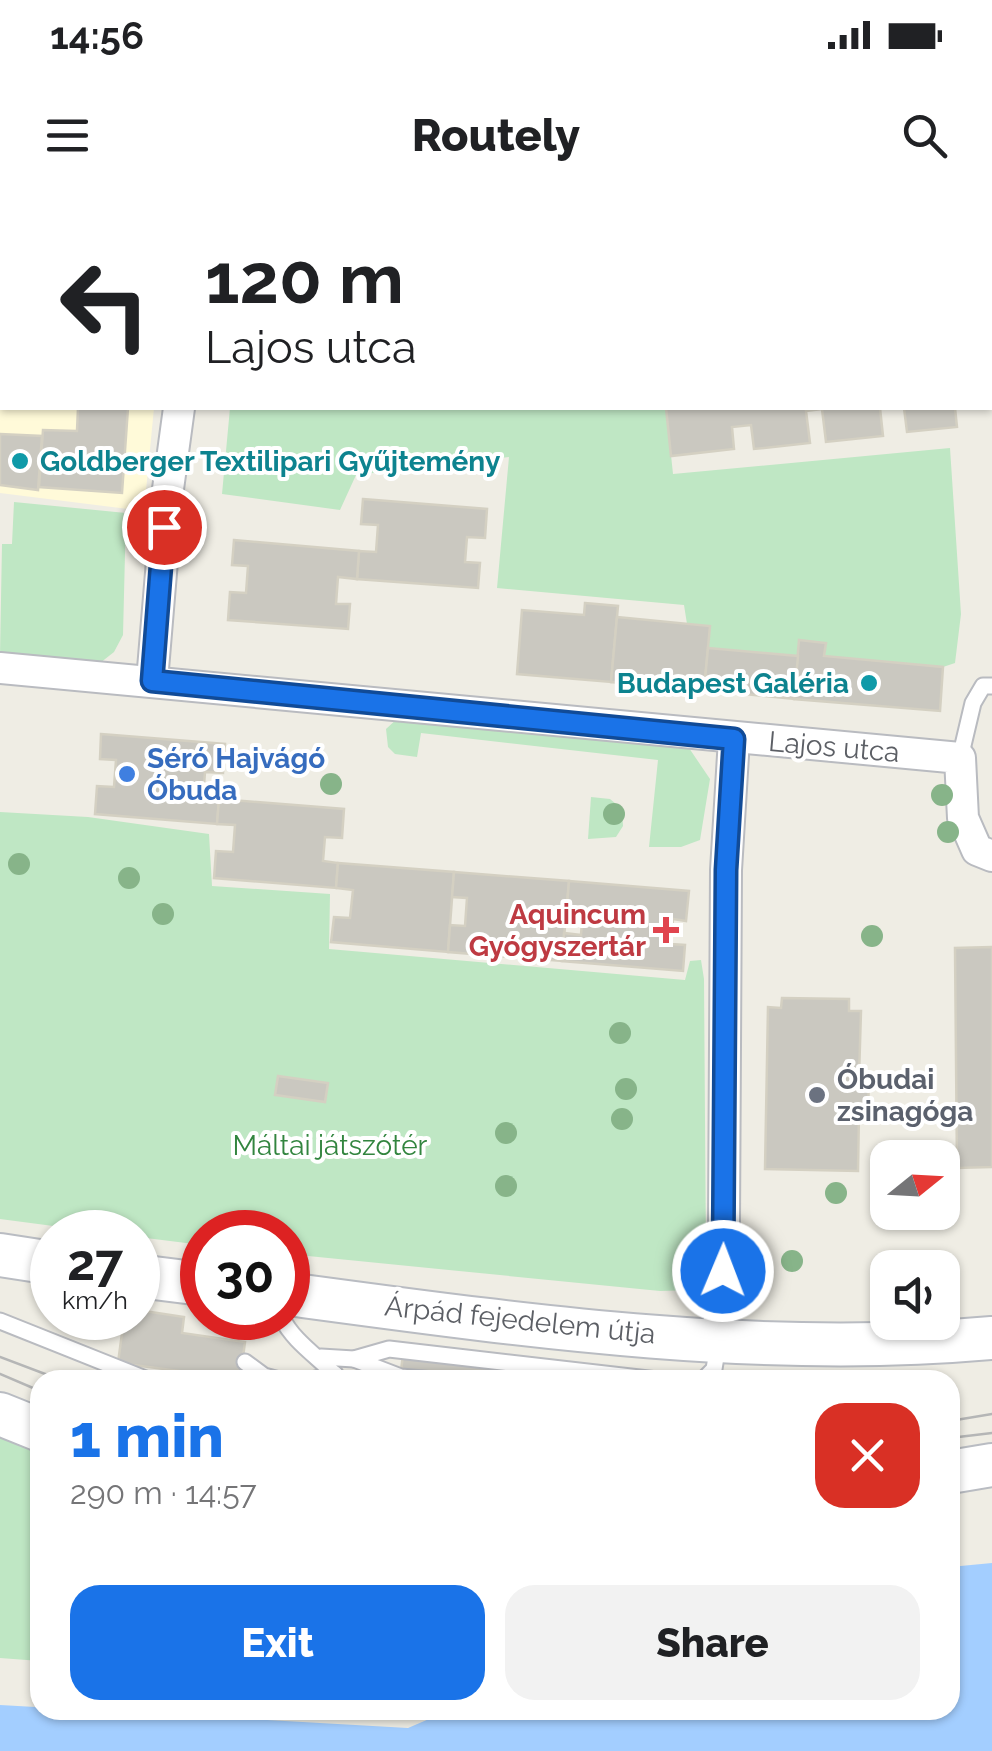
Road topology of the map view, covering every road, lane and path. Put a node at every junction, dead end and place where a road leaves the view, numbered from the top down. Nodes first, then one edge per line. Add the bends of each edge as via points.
1 (179, 410) edge
2 (0, 668) edge
3 (152, 681) junction
4 (992, 686) edge
5 (734, 739) junction
6 (960, 758) junction
7 (992, 856) edge
8 (0, 1255) edge
9 (30, 1260) edge
10 (310, 1297) edge
11 (0, 1320) edge
12 (992, 1338) edge
13 (299, 1340) edge
14 (718, 1340) junction
15 (320, 1357) junction
16 (354, 1359) junction
17 (246, 1362) dead end
18 (123, 1370) edge
19 (256, 1370) edge
20 (331, 1370) edge
21 (383, 1370) edge
22 (496, 1370) edge
23 (713, 1370) edge
24 (0, 1414) edge
25 (30, 1426) edge
26 (992, 1465) edge
27 (960, 1470) edge

1 - 3 street
2 - 3 street, Lajos utca
3 - 5 street, Lajos utca
4 - 6 lane via 983,686 974,703
5 - 6 street, Lajos utca
5 - 14 street
6 - 7 street via 964,818 978,850
8 - 9 street
10 - 14 street, Árpád fejedelem útja
11 - 18 lane
12 - 14 street, Árpád fejedelem útja
13 - 15 lane
14 - 23 lane
15 - 16 lane
15 - 20 lane
16 - 21 lane
16 - 22 lane via 389,1349
17 - 19 lane
24 - 25 street
26 - 27 street

